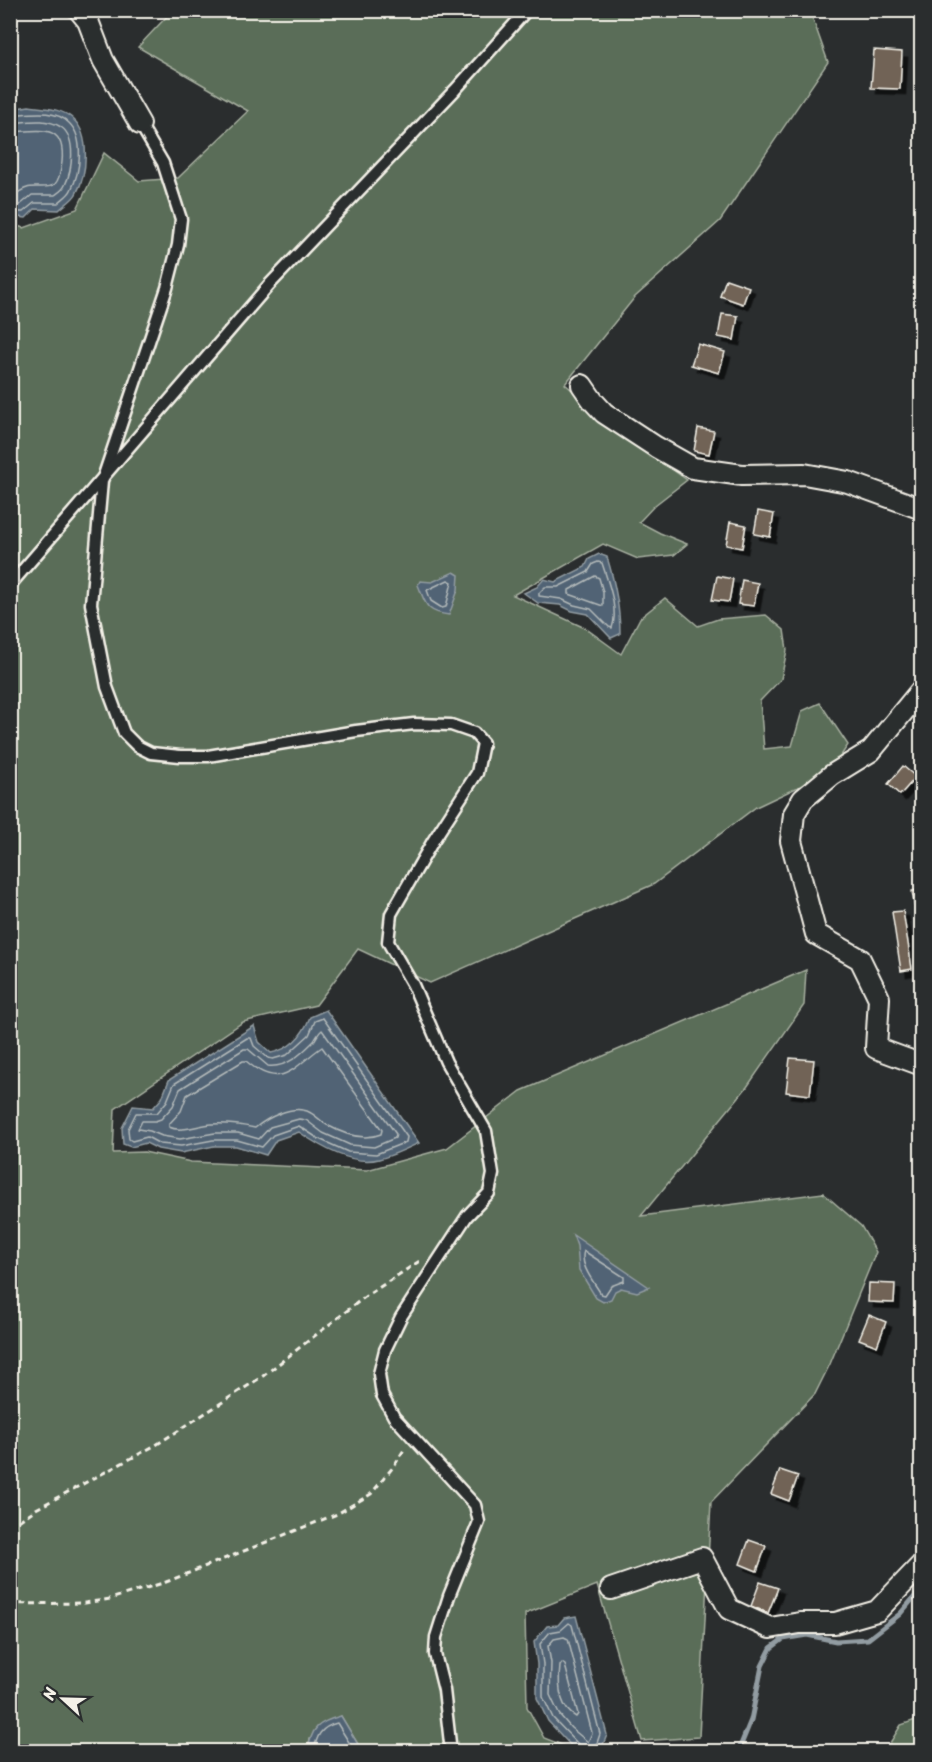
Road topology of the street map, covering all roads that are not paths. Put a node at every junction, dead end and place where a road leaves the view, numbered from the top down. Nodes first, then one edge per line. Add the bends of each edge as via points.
1 (79, 10) edge
2 (527, 10) edge
3 (140, 124) joint
4 (582, 385) dead end
5 (102, 481) junction
6 (921, 509) edge
7 (10, 585) edge
8 (921, 689) edge
9 (921, 1065) edge
10 (921, 1564) edge
11 (610, 1588) dead end
12 (451, 1752) edge

1 - 3 street
2 - 5 lane via 269,285
3 - 5 lane via 163,163 181,219 167,288
4 - 6 street via 604,413 693,468 742,475 804,474 848,482
5 - 7 lane
5 - 12 lane via 91,604 107,687 124,733 137,746 151,753 208,756 414,724 451,724 474,733 483,743 477,773 391,914 388,942 446,1062 486,1131 493,1174 489,1193 467,1216 401,1317 385,1350 379,1374 382,1395 394,1417 475,1505 479,1522 448,1596 436,1637 435,1654 444,1690
8 - 9 street via 871,751 803,799 794,814 791,842 816,934 860,959 879,998 876,1048
10 - 11 street via 877,1611 835,1623 770,1628 729,1609 702,1558

